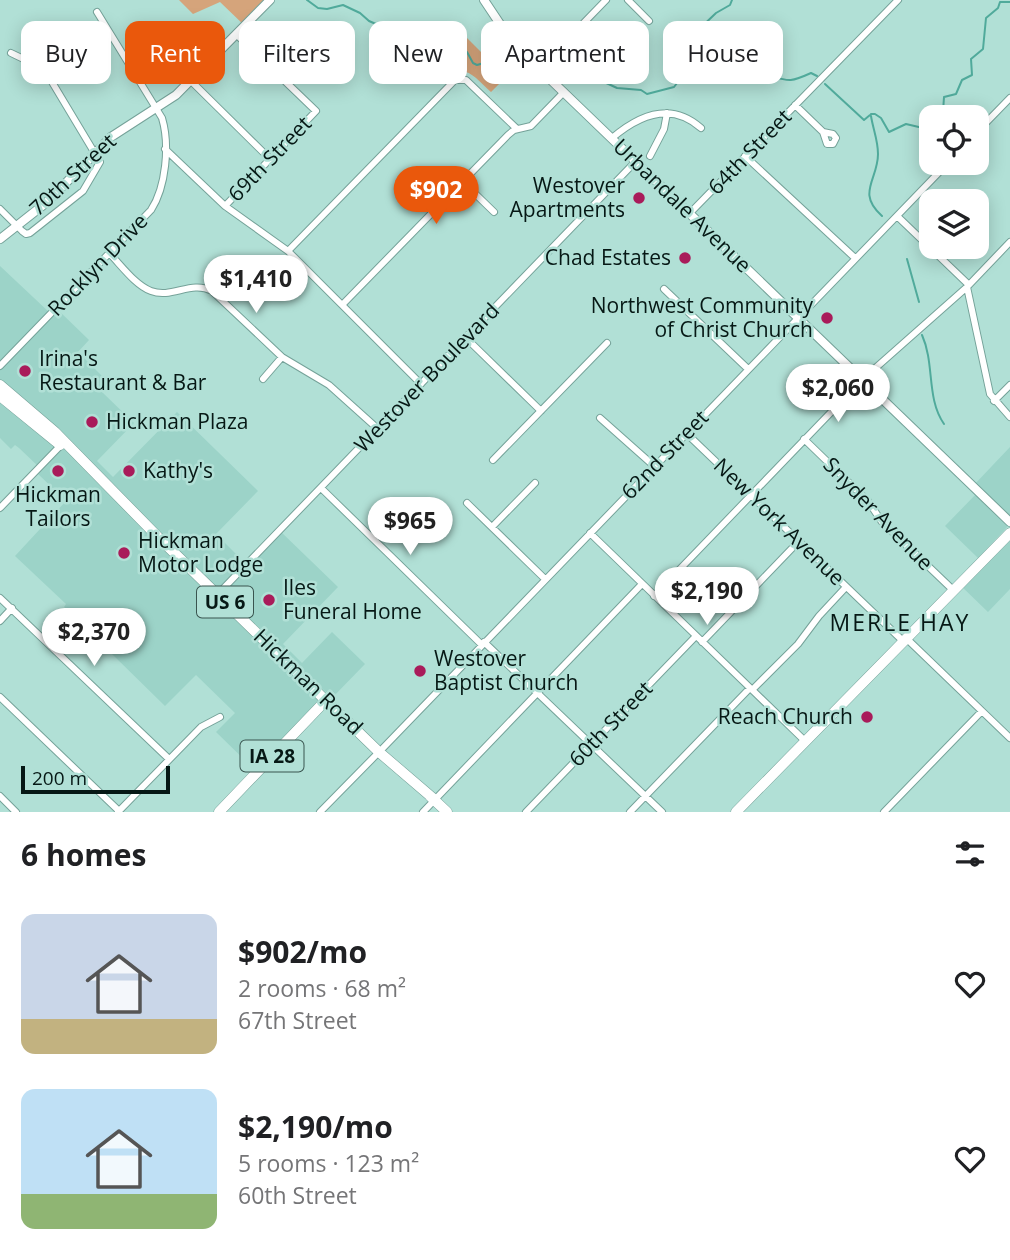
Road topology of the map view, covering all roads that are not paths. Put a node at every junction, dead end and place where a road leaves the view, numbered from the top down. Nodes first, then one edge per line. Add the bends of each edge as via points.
1 (270, 0) edge
2 (484, 0) edge
3 (606, 0) edge
4 (628, 0) edge
5 (898, 0) edge
6 (97, 12) dead end
7 (649, 20) dead end
8 (499, 21) edge
9 (586, 21) edge
10 (236, 34) junction
11 (225, 46) edge
12 (11, 53) dead end
13 (189, 84) edge
14 (193, 84) edge
15 (555, 84) edge
16 (564, 92) junction
17 (1010, 98) edge
18 (795, 105) junction
19 (157, 108) junction
20 (667, 113) junction
21 (989, 120) edge
22 (701, 128) dead end
23 (517, 129) junction
24 (823, 132) dead end
25 (612, 138) junction
26 (165, 149) junction
27 (95, 152) junction
28 (650, 156) dead end
29 (745, 156) junction
30 (271, 159) junction
31 (636, 161) junction
32 (936, 175) edge
33 (462, 181) junction
34 (225, 206) junction
35 (0, 208) edge
36 (494, 212) dead end
37 (690, 213) junction
38 (897, 216) junction
39 (17, 225) junction
40 (0, 239) edge
41 (1010, 242) edge
42 (288, 251) junction
43 (109, 253) junction
44 (855, 258) junction
45 (968, 286) junction
46 (664, 289) dead end
47 (343, 304) junction
48 (798, 317) junction
49 (466, 338) junction
50 (607, 342) dead end
51 (282, 357) junction
52 (0, 366) edge
53 (748, 369) junction
54 (263, 379) dead end
55 (863, 379) junction
56 (422, 384) junction
57 (1010, 384) edge
58 (0, 385) edge
59 (0, 396) edge
60 (994, 401) junction
61 (541, 411) junction
62 (1010, 417) edge
63 (600, 418) dead end
64 (378, 429) junction
65 (686, 433) junction
66 (804, 439) junction
67 (62, 444) junction
68 (493, 460) dead end
69 (654, 466) junction
70 (535, 483) dead end
71 (321, 488) junction
72 (751, 495) junction
73 (467, 503) dead end
74 (0, 508) edge
75 (1010, 523) edge
76 (492, 527) junction
77 (590, 533) junction
78 (1010, 533) edge
79 (799, 541) junction
80 (545, 579) junction
81 (642, 584) junction
82 (846, 587) junction
83 (953, 589) junction
84 (219, 593) junction
85 (654, 596) junction
86 (0, 598) edge
87 (12, 608) junction
88 (0, 621) edge
89 (699, 639) junction
90 (904, 639) junction
91 (483, 643) junction
92 (751, 689) junction
93 (538, 693) junction
94 (0, 697) edge
95 (328, 698) junction
96 (982, 710) junction
97 (220, 717) dead end
98 (1010, 738) edge
99 (805, 741) junction
100 (592, 745) junction
101 (381, 750) junction
102 (169, 760) junction
103 (0, 796) edge
104 (646, 796) junction
105 (435, 800) junction
106 (16, 812) edge
107 (119, 812) edge
108 (219, 812) edge
109 (320, 812) edge
110 (423, 812) edge
111 (447, 812) edge
112 (526, 812) edge
113 (630, 812) edge
114 (662, 812) edge
115 (736, 812) edge
116 (884, 812) edge

1 - 10 street, 70th Street
2 - 8 street, Urbandale Avenue
3 - 9 street
4 - 7 street
5 - 18 street, 64th Street
6 - 19 street, Rocklyn Drive
10 - 11 street, 70th Street
10 - 30 street, 69th Street via 316,111
12 - 27 street via 49,77
13 - 19 street, 70th Street
14 - 30 street
15 - 16 street, Urbandale Avenue
16 - 23 street via 531,126
16 - 25 street, Urbandale Avenue
17 - 21 street
18 - 24 street
18 - 29 street, 64th Street
19 - 26 street, Rocklyn Drive
19 - 27 street, 70th Street
20 - 22 street
20 - 25 street via 646,115
20 - 28 street
23 - 33 street
23 - 42 street via 471,84 461,78 452,82
25 - 31 street, Urbandale Avenue
26 - 34 street
26 - 43 street, Rocklyn Drive via 159,198
27 - 39 street, 70th Street via 47,202
27 - 39 street via 100,164 83,191 30,233
29 - 37 street, 64th Street
29 - 44 street
30 - 34 street, 69th Street
31 - 37 street, Urbandale Avenue
31 - 49 street, Westover Boulevard
32 - 38 street, 62nd Street
33 - 36 street
33 - 47 street
34 - 42 street
35 - 39 street
37 - 48 street, Urbandale Avenue
38 - 44 street, 62nd Street
38 - 45 street
39 - 40 street, 70th Street
41 - 45 street
42 - 47 street
43 - 51 street via 151,291 166,293 198,286 212,291
43 - 52 street, Rocklyn Drive
44 - 48 street, 62nd Street
45 - 55 street
45 - 60 street
46 - 53 street
47 - 56 street
48 - 53 street, 62nd Street
48 - 55 street, Urbandale Avenue
49 - 56 street, Westover Boulevard
49 - 61 street
50 - 61 street
51 - 54 street
51 - 64 street via 330,385
53 - 65 street, 62nd Street
55 - 66 street
55 - 75 street, Urbandale Avenue
56 - 64 street, Westover Boulevard
57 - 60 street
58 - 67 main road, Hickman Road / US 6
59 - 67 main road, Hickman Road / US 6
60 - 62 street
61 - 68 street
63 - 69 street
64 - 71 street, Westover Boulevard
65 - 69 street, 62nd Street
65 - 72 street, New York Avenue
66 - 72 street
66 - 83 street, Snyder Avenue
67 - 74 street
67 - 84 main road, Hickman Road / US 6
69 - 77 street, 62nd Street
70 - 76 street
71 - 84 street, Westover Boulevard
71 - 91 street
72 - 79 street, New York Avenue
72 - 85 street
73 - 76 street
75 - 83 main road
76 - 80 street
77 - 80 street, 62nd Street
77 - 81 street
78 - 83 main road
79 - 82 street, New York Avenue
79 - 89 street, 60th Street
80 - 91 street, 62nd Street
81 - 85 street
81 - 93 street
82 - 90 street, New York Avenue
82 - 92 street via 798,644
83 - 90 main road
84 - 95 main road, Hickman Road / US 6
85 - 89 street
86 - 87 street
87 - 88 street
87 - 102 street
89 - 92 street
89 - 100 street, 60th Street
90 - 96 street, New York Avenue
90 - 99 main road
91 - 93 street
91 - 101 street, 62nd Street
92 - 99 street
92 - 104 street
93 - 100 street
93 - 105 street
94 - 107 street
95 - 101 main road, Hickman Road / US 6
95 - 108 main road, IA 28
96 - 98 street, New York Avenue
96 - 116 street
97 - 102 street via 201,727
99 - 115 main road
100 - 104 street
100 - 112 street, 60th Street
101 - 105 main road, Hickman Road / US 6
101 - 109 street, 62nd Street
102 - 107 street
103 - 106 street
104 - 113 street
104 - 114 street
105 - 110 street
105 - 111 main road, Hickman Road / US 6

